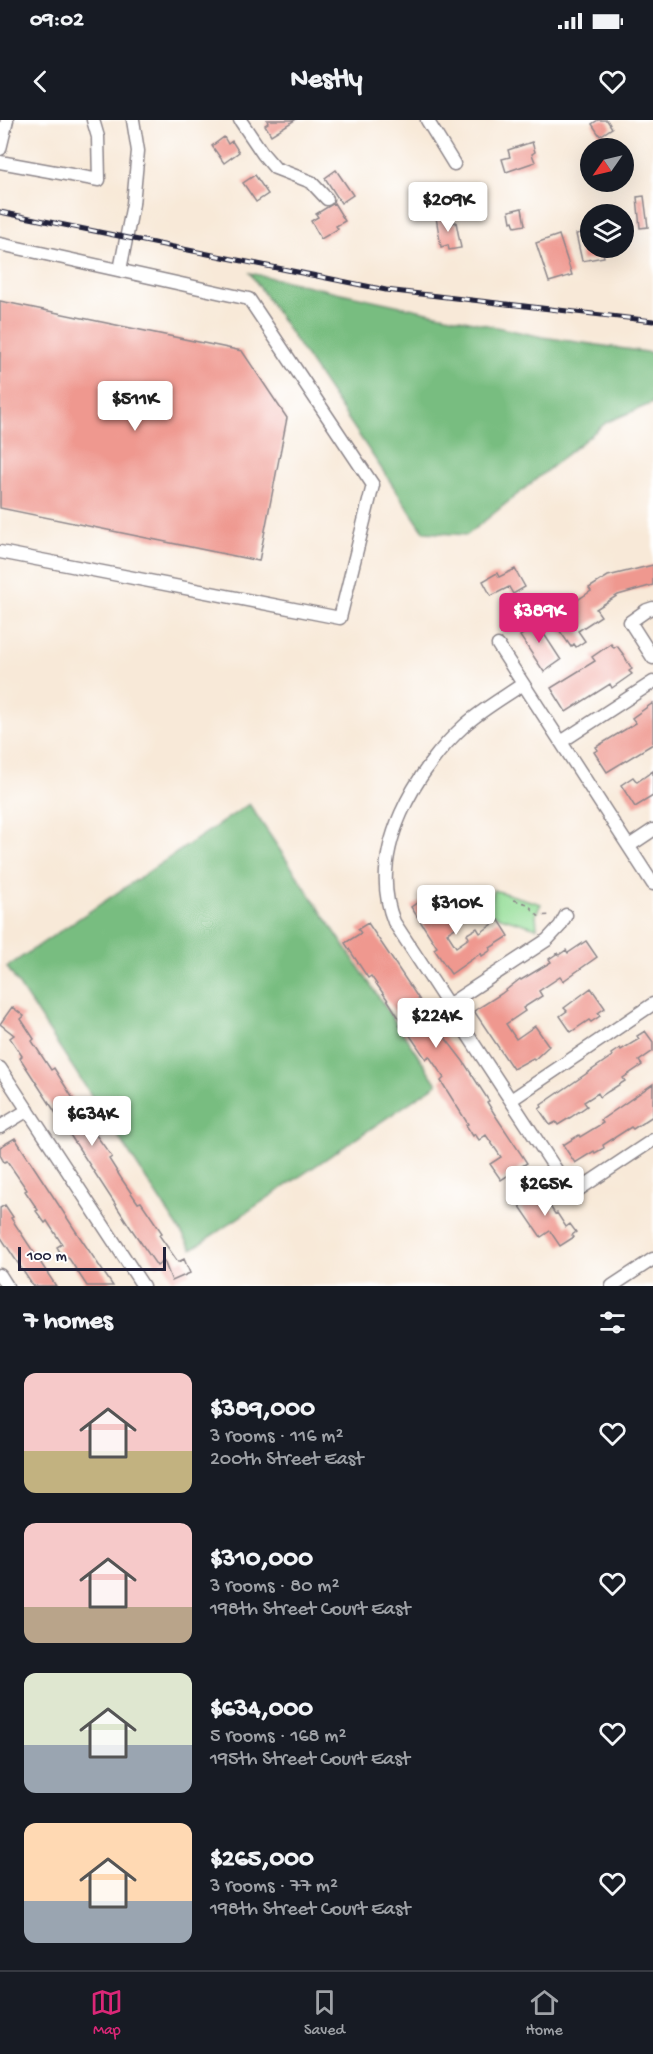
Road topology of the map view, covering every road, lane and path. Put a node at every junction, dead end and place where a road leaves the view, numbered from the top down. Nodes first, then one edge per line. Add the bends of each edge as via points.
1 (7, 120) edge
2 (93, 120) edge
3 (133, 120) edge
4 (240, 120) edge
5 (427, 120) edge
6 (0, 149) edge
7 (0, 162) edge
8 (454, 164) dead end
9 (327, 199) dead end
10 (0, 244) edge
11 (120, 270) junction
12 (0, 552) edge
13 (653, 608) edge
14 (498, 645) dead end
15 (653, 658) edge
16 (653, 682) edge
17 (523, 684) junction
18 (561, 742) junction
19 (653, 830) edge
20 (629, 846) junction
21 (653, 884) edge
22 (514, 900) dead end
23 (566, 915) joint
24 (448, 1005) junction
25 (652, 1007) edge
26 (0, 1068) edge
27 (510, 1100) junction
28 (28, 1110) junction
29 (0, 1127) edge
30 (653, 1140) edge
31 (653, 1259) edge
32 (0, 1275) edge
33 (7, 1286) edge
34 (143, 1286) edge
35 (612, 1286) edge

1 - 6 street
2 - 7 street via 98,137 99,180
3 - 11 street via 138,151
4 - 9 street via 275,168 311,182
5 - 8 street
10 - 11 street
11 - 12 street via 249,299 373,485 340,618
13 - 15 street via 630,622
14 - 17 street
16 - 18 street
17 - 18 street
17 - 24 street via 468,723 426,770 399,820 387,863 385,881 394,922
18 - 20 street
19 - 20 street
20 - 21 street
22 - 23 path via 528,904 538,915
23 - 24 street via 547,940
24 - 27 street
25 - 27 street
26 - 28 street
27 - 30 street via 572,1194
28 - 29 street
28 - 34 street
31 - 35 street
32 - 33 street

